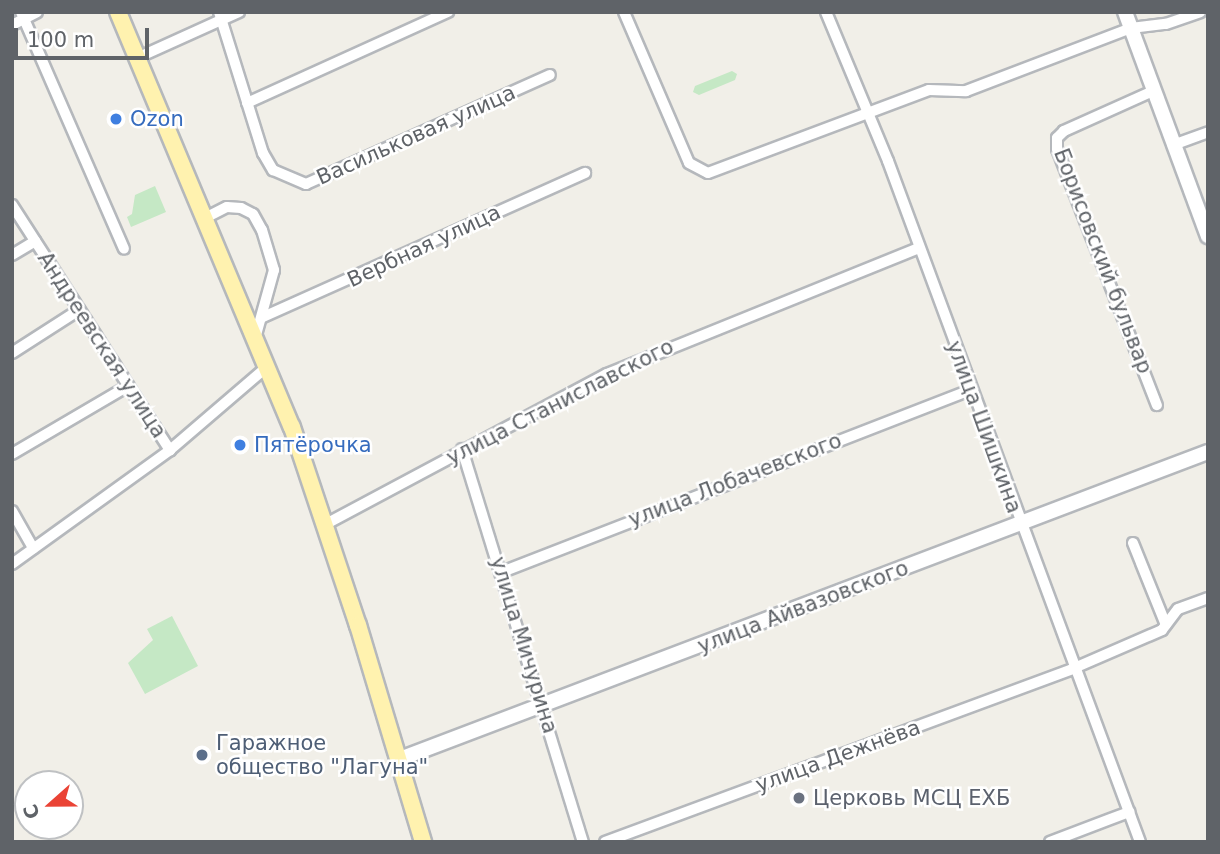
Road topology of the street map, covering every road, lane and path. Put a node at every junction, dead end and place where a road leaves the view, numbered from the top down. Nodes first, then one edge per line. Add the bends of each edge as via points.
1 (37, 12) edge
2 (118, 12) edge
3 (239, 12) edge
4 (448, 12) edge
5 (624, 12) edge
6 (827, 12) edge
7 (1125, 12) edge
8 (1200, 12) edge
9 (23, 15) edge
10 (220, 16) edge
11 (12, 24) edge
12 (1131, 27) junction
13 (137, 58) junction
14 (550, 75) dead end
15 (1153, 91) junction
16 (247, 103) junction
17 (866, 113) junction
18 (1208, 132) edge
19 (1173, 145) junction
20 (584, 173) dead end
21 (12, 205) edge
22 (206, 218) junction
23 (1208, 236) edge
24 (35, 241) junction
25 (919, 248) junction
26 (124, 249) dead end
27 (12, 255) edge
28 (79, 310) junction
29 (263, 317) junction
30 (256, 335) junction
31 (12, 353) edge
32 (268, 366) junction
33 (128, 386) junction
34 (970, 390) junction
35 (1157, 405) dead end
36 (462, 449) junction
37 (170, 450) junction
38 (1208, 452) edge
39 (12, 454) edge
40 (12, 511) edge
41 (326, 524) junction
42 (1020, 524) junction
43 (1133, 543) dead end
44 (33, 548) junction
45 (12, 564) edge
46 (502, 572) junction
47 (1208, 598) edge
48 (1166, 625) junction
49 (1072, 669) junction
50 (542, 705) junction
51 (397, 760) junction
52 (1129, 812) junction
53 (423, 842) edge
54 (583, 842) edge
55 (604, 842) edge
56 (1050, 842) edge
57 (1140, 842) edge

1 - 9 street
2 - 13 main road
3 - 10 street
4 - 16 street
5 - 17 street via 689,163 697,171 716,171
6 - 17 street, улица Шишкина
7 - 12 street
8 - 12 street via 1166,24
9 - 11 street
9 - 26 street
10 - 13 street
10 - 16 street, Васильковая улица
12 - 15 street
12 - 17 street via 966,91 929,90
13 - 22 main road
14 - 16 street, Васильковая улица via 306,184 273,170
15 - 19 street
15 - 35 street, Борисовский бульвар via 1064,131 1057,138 1057,149
17 - 25 street, улица Шишкина
18 - 19 street
19 - 23 street
20 - 29 street, Вербная улица
21 - 24 street, Андреевская улица
22 - 29 street via 227,207 253,214 271,252 274,270
22 - 30 main road
24 - 27 street
24 - 28 street, Андреевская улица
25 - 34 street, улица Шишкина
25 - 36 street, улица Станиславского via 632,363
28 - 31 street
28 - 33 street, Андреевская улица
29 - 30 street
30 - 32 main road
32 - 37 street
32 - 41 main road
33 - 37 street, Андреевская улица
33 - 39 street
34 - 42 street, улица Шишкина
34 - 46 street, улица Лобачевского
36 - 41 street, улица Станиславского
36 - 46 street, улица Мичурина
37 - 44 street
38 - 42 street, улица Айвазовского
40 - 44 street
41 - 51 main road
42 - 49 street, улица Шишкина
42 - 50 street, улица Айвазовского
43 - 48 street
44 - 45 street
46 - 50 street, улица Мичурина
47 - 48 street, улица Дежнёва via 1178,609
48 - 49 street, улица Дежнёва
49 - 52 street, улица Шишкина
49 - 55 street, улица Дежнёва
50 - 51 street, улица Айвазовского
50 - 54 street, улица Мичурина
51 - 53 main road
52 - 56 street
52 - 57 street, улица Шишкина

